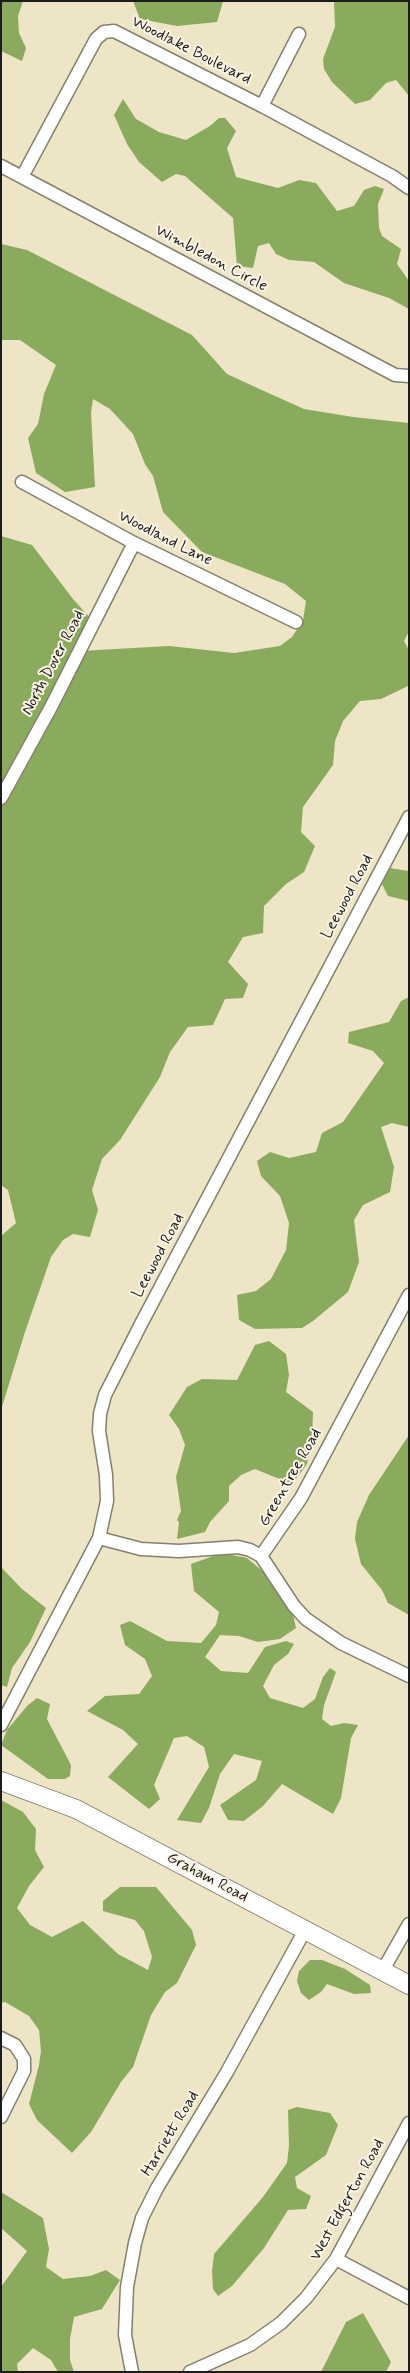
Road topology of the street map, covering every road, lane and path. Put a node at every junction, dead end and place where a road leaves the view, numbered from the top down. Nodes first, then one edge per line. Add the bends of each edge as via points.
1 (299, 34) dead end
2 (262, 106) junction
3 (1, 166) edge
4 (22, 177) junction
5 (409, 188) edge
6 (408, 377) edge
7 (22, 482) dead end
8 (134, 543) junction
9 (296, 622) dead end
10 (1, 798) edge
11 (409, 817) edge
12 (409, 1295) edge
13 (99, 1538) junction
14 (261, 1556) junction
15 (409, 1676) edge
16 (1, 1725) edge
17 (1, 1781) edge
18 (409, 1924) edge
19 (305, 1930) junction
20 (383, 1970) junction
21 (409, 1985) edge
22 (1, 2038) edge
23 (1, 2117) edge
24 (409, 2124) edge
25 (336, 2259) junction
26 (409, 2298) edge
27 (132, 2372) edge
28 (190, 2372) edge

1 - 2 street
2 - 4 street, Woodlake Boulevard via 117,31 109,31 96,39
2 - 5 street, Woodlake Boulevard
3 - 4 street, Wimbledon Circle
4 - 6 street, Wimbledon Circle via 396,375
7 - 8 street, Woodland Lane
8 - 9 street, Woodland Lane
8 - 10 street, North Dover Road
11 - 13 street, Leewood Road via 105,1395 99,1431 107,1501
12 - 14 street, Greentree Road via 302,1498
13 - 14 street via 142,1549 179,1551 238,1547
13 - 16 street, Leewood Road
14 - 15 street via 306,1619 341,1642
17 - 19 main road, Graham Road via 76,1809
18 - 20 street
19 - 20 main road, Graham Road
19 - 27 street, Harriett Road via 142,2218 127,2287 126,2334
20 - 21 main road, Graham Road
22 - 23 street via 15,2045 24,2059 24,2072
24 - 25 street, West Edgerton Road
25 - 26 street
25 - 28 street, West Edgerton Road via 306,2298 273,2329 250,2345

